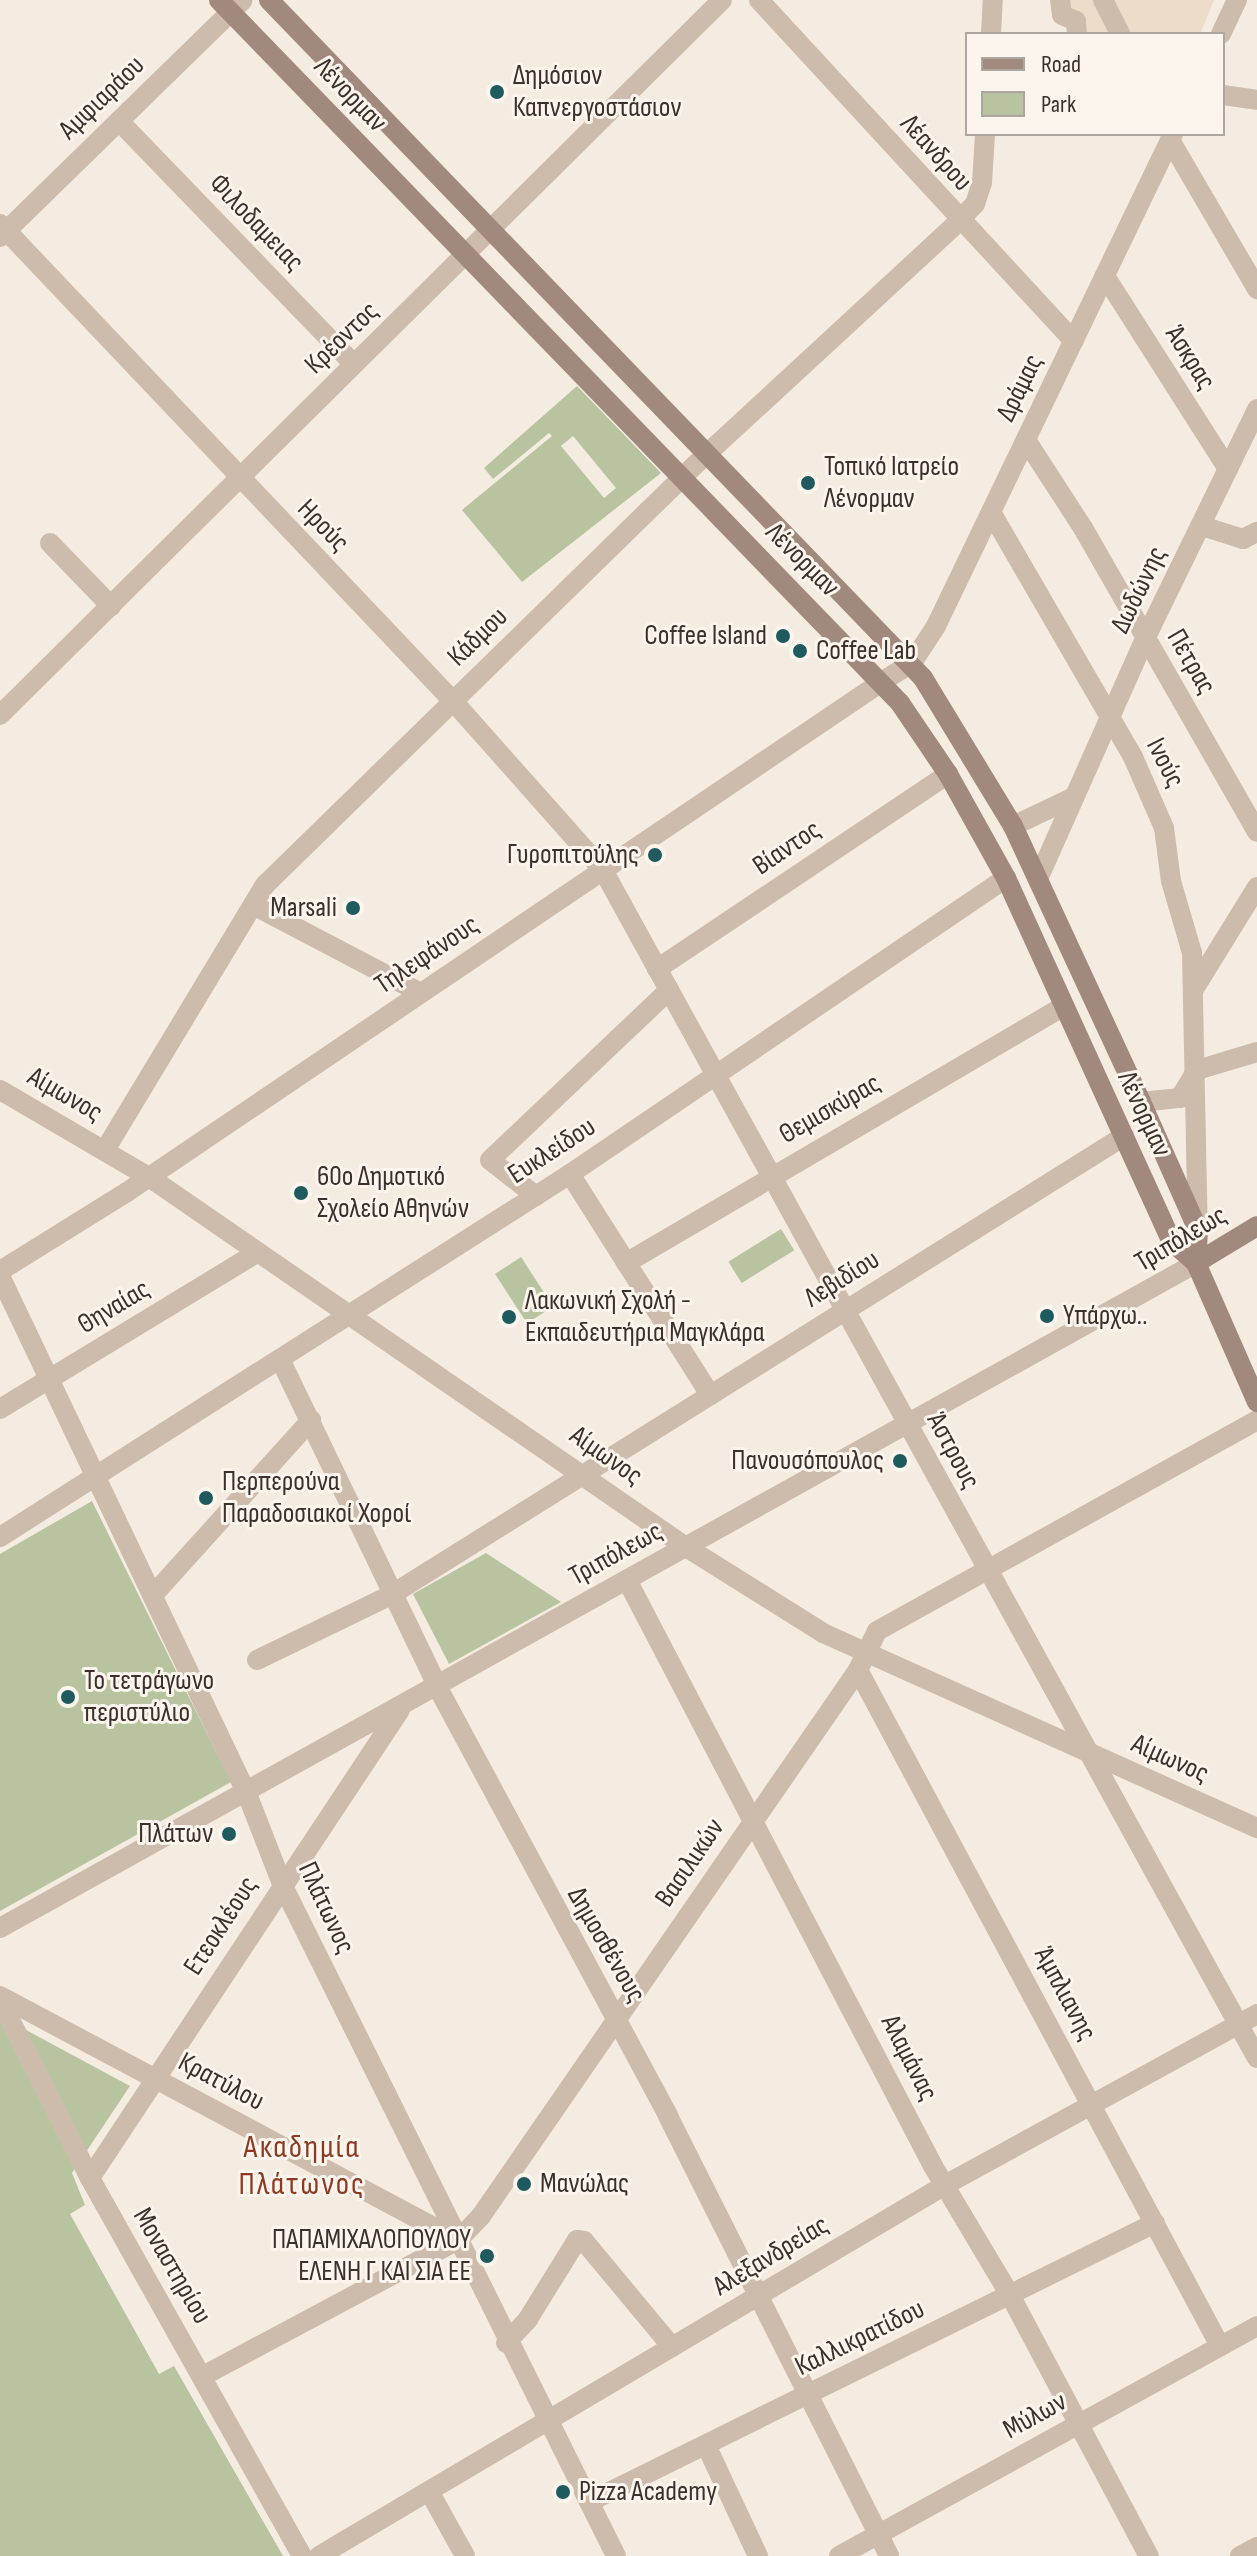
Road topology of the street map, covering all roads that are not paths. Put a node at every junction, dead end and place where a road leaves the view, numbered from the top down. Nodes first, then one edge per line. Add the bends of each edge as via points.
1 (269, 0) edge
2 (722, 0) edge
3 (759, 0) edge
4 (993, 0) edge
5 (1060, 0) edge
6 (1103, 0) edge
7 (1237, 0) edge
8 (231, 4) edge
9 (991, 32) edge
10 (1077, 32) edge
11 (1119, 32) edge
12 (1222, 32) edge
13 (1225, 95) edge
14 (1257, 100) edge
15 (376, 110) junction
16 (119, 121) junction
17 (350, 135) junction
18 (985, 136) edge
19 (1170, 136) edge
20 (959, 221) junction
21 (494, 230) junction
22 (2, 231) edge
23 (468, 256) junction
24 (1105, 276) junction
25 (1257, 289) edge
26 (1074, 341) junction
27 (354, 364) junction
28 (1257, 409) edge
29 (1026, 440) junction
30 (709, 452) junction
31 (1228, 469) junction
32 (238, 479) junction
33 (681, 479) junction
34 (991, 512) junction
35 (1202, 526) junction
36 (1257, 532) edge
37 (50, 543) dead end
38 (111, 606) junction
39 (1145, 639) junction
40 (912, 663) junction
41 (883, 681) junction
42 (453, 701) junction
43 (0, 715) edge
44 (1108, 720) junction
45 (948, 774) junction
46 (1074, 797) junction
47 (1013, 826) junction
48 (1257, 832) edge
49 (603, 870) junction
50 (1006, 878) junction
51 (1038, 879) junction
52 (1257, 887) edge
53 (255, 906) junction
54 (657, 969) junction
55 (669, 990) junction
56 (1193, 990) junction
57 (421, 993) junction
58 (1064, 1006) junction
59 (1257, 1052) edge
60 (1197, 1070) junction
61 (715, 1074) junction
62 (0, 1090) edge
63 (1141, 1102) junction
64 (1124, 1136) junction
65 (105, 1150) junction
66 (570, 1174) junction
67 (771, 1176) junction
68 (149, 1177) junction
69 (536, 1196) junction
70 (1257, 1226) edge
71 (1198, 1230) junction
72 (258, 1252) junction
73 (626, 1263) junction
74 (1196, 1263) junction
75 (0, 1273) edge
76 (845, 1310) junction
77 (350, 1314) junction
78 (280, 1359) junction
79 (49, 1379) junction
80 (1255, 1393) edge
81 (710, 1395) junction
82 (0, 1409) edge
83 (311, 1420) junction
84 (1257, 1420) edge
85 (907, 1424) junction
86 (583, 1474) junction
87 (96, 1476) junction
88 (0, 1537) edge
89 (686, 1547) junction
90 (985, 1569) junction
91 (627, 1580) junction
92 (153, 1595) junction
93 (391, 1595) junction
94 (257, 1660) dead end
95 (861, 1662) junction
96 (438, 1688) junction
97 (402, 1706) junction
98 (1090, 1755) junction
99 (247, 1794) junction
100 (754, 1817) junction
101 (1257, 1828) edge
102 (282, 1884) junction
103 (0, 1928) edge
104 (0, 1998) edge
105 (1257, 2014) edge
106 (618, 2021) junction
107 (1239, 2025) junction
108 (1257, 2058) edge
109 (156, 2079) junction
110 (1094, 2105) junction
111 (90, 2178) junction
112 (945, 2185) junction
113 (1155, 2223) junction
114 (458, 2240) junction
115 (1010, 2295) junction
116 (759, 2296) junction
117 (1257, 2326) edge
118 (506, 2343) junction
119 (1220, 2346) junction
120 (672, 2347) junction
121 (203, 2376) junction
122 (805, 2397) junction
123 (549, 2420) junction
124 (1077, 2425) junction
125 (706, 2445) junction
126 (429, 2491) junction
127 (589, 2502) junction
128 (878, 2535) junction
129 (1257, 2547) edge
130 (302, 2556) edge
131 (319, 2556) edge
132 (465, 2556) edge
133 (616, 2556) edge
134 (758, 2556) edge
135 (839, 2556) edge
136 (889, 2556) edge
137 (1149, 2556) edge
138 (1240, 2556) edge

1 - 15 main road, Λένορμαν
2 - 21 street, Κρέοντος
3 - 20 street, Λέανδρου
4 - 9 street
5 - 10 street via 1062,15 1076,21
6 - 11 street
7 - 12 street
8 - 16 street, Αμφιαράου
8 - 17 main road, Λένορμαν
13 - 14 street
15 - 17 main road
15 - 21 main road, Λένορμαν
16 - 22 street, Αμφιαράου
16 - 27 street, Φιλοδαμειας
17 - 23 main road, Λένορμαν
18 - 20 street, Κάδμου via 982,183 975,204
19 - 24 street, Δράμας
19 - 25 street
20 - 26 street, Λέανδρου
20 - 30 street, Κάδμου
21 - 23 street, Κρέοντος
21 - 30 main road, Λένορμαν
22 - 32 street, Ηρούς
23 - 27 street, Κρέοντος
23 - 33 main road, Λένορμαν
24 - 26 street, Δράμας
24 - 31 street, Άσκρας
26 - 29 street, Δράμας
27 - 32 street, Κρέοντος
28 - 31 street, Δωδώνης
29 - 34 street, Δράμας
29 - 39 street, Πέτρας
30 - 33 street, Κάδμου
30 - 40 main road, Λένορμαν
31 - 35 street, Δωδώνης
32 - 38 street, Κρέοντος
32 - 42 street, Ηρούς
33 - 41 main road, Λένορμαν
33 - 42 street, Κάδμου
34 - 40 street, Δράμας via 936,626
34 - 44 street, Ινούς
35 - 36 street via 1243,539
35 - 39 street, Δωδώνης
37 - 38 street
38 - 43 street, Κρέοντος
39 - 44 street, Δωδώνης
39 - 48 street, Πέτρας
40 - 41 street, Τηλεφάνους
40 - 47 main road, Λένορμαν
41 - 45 main road, Λένορμαν
41 - 49 street, Τηλεφάνους
42 - 49 street, Ηρούς
42 - 53 street, Κάδμου via 265,885
44 - 46 street, Δωδώνης
44 - 56 street, Ινούς via 1149,789 1164,828 1171,881 1192,953
45 - 50 main road, Λένορμαν
45 - 54 street, Βίαντος
46 - 47 street
46 - 51 street, Δωδώνης
47 - 51 main road, Λένορμαν
49 - 54 street, Άστρους
49 - 57 street, Τηλεφάνους
50 - 58 main road, Λένορμαν
50 - 61 street, Ευκλείδου
51 - 63 main road, Λένορμαν
52 - 56 street
53 - 57 street
53 - 65 street, Κάδμου
54 - 55 street, Άστρους
55 - 61 street, Άστρους
55 - 69 street via 490,1160
56 - 60 street, Ινούς
57 - 68 street, Τηλεφάνους
58 - 64 main road, Λένορμαν
58 - 67 street, Θεμισκύρας
59 - 60 street
60 - 63 street via 1180,1098
60 - 71 street, Λένορμαν
61 - 66 street, Ευκλείδου
61 - 67 street, Άστρους
62 - 65 street, Αίμωνος
63 - 71 main road, Λένορμαν
64 - 74 main road, Λένορμαν via 1172,1242
64 - 76 street, Λεβιδίου
65 - 68 street, Αίμωνος
66 - 69 street, Ευκλείδου
66 - 73 street
67 - 73 street, Θεμισκύρας
67 - 76 street, Άστρους
68 - 72 street, Αίμωνος
68 - 75 street, Τηλεφάνους
69 - 77 street, Ευκλείδου
70 - 74 main road, Τριπόλεως
71 - 74 main road, Λένορμαν
72 - 77 street, Αίμωνος
72 - 79 street, Θηναίας
73 - 81 street
74 - 80 main road, Λένορμαν
74 - 85 street, Τριπόλεως
75 - 79 street, Πλάτωνος
76 - 81 street, Λεβιδίου
76 - 85 street, Άστρους
77 - 78 street, Ευκλείδου
77 - 86 street, Αίμωνος
78 - 83 street, Δημοσθένους
78 - 87 street, Ευκλείδου
79 - 82 street, Θηναίας
79 - 87 street, Πλάτωνος
81 - 86 street, Λεβιδίου
83 - 92 street
83 - 93 street, Δημοσθένους
84 - 90 street, Βασιλικών
85 - 89 street, Τριπόλεως
85 - 90 street, Άστρους
86 - 89 street, Αίμωνος
86 - 93 street, Λεβιδίου
87 - 88 street, Ευκλείδου
87 - 92 street, Πλάτωνος
89 - 91 street, Τριπόλεως
89 - 95 street, Αίμωνος
90 - 95 street, Βασιλικών via 877,1631
90 - 98 street, Άστρους
91 - 96 street, Τριπόλεως
91 - 100 street, Αλαμάνας
92 - 99 street, Πλάτωνος
93 - 94 street, Λεβιδίου
93 - 96 street, Δημοσθένους
95 - 98 street, Αίμωνος
95 - 100 street, Βασιλικών
95 - 110 street, Άμπλιανης
96 - 97 street, Τριπόλεως
96 - 106 street, Δημοσθένους via 550,1905
97 - 99 street, Τριπόλεως
97 - 102 street, Ετεοκλέους
98 - 101 street, Αίμωνος
98 - 107 street, Άστρους
99 - 102 street, Πλάτωνος
99 - 103 street, Τριπόλεως
100 - 106 street, Βασιλικών
100 - 112 street, Αλαμάνας
102 - 109 street, Ετεοκλέους
102 - 114 street, Πλάτωνος
104 - 109 street, Κρατύλου
104 - 111 street, Μοναστηρίου
105 - 107 street, Αλεξανδρείας
106 - 114 street, Βασιλικών via 481,2216
106 - 116 street, Δημοσθένους
107 - 108 street, Άστρους
107 - 110 street, Αλεξανδρείας
109 - 111 street, Ετεοκλέους
109 - 114 street, Κρατύλου
110 - 112 street, Αλεξανδρείας
110 - 113 street, Άμπλιανης
111 - 121 street, Μοναστηρίου
112 - 115 street, Αλαμάνας
112 - 116 street, Αλεξανδρείας
113 - 115 street, Καλλικρατίδου
113 - 119 street, Άμπλιανης
114 - 118 street, Πλάτωνος
114 - 121 street, Βασιλικών
115 - 122 street, Καλλικρατίδου
115 - 124 street, Αλαμάνας
116 - 120 street, Αλεξανδρείας
116 - 122 street, Δημοσθένους
117 - 119 street, Μύλων
118 - 120 street via 528,2319 577,2240 584,2241
118 - 123 street, Πλάτωνος
119 - 124 street, Μύλων
120 - 123 street, Αλεξανδρείας
121 - 130 street, Μοναστηρίου
122 - 125 street, Καλλικρατίδου
122 - 128 street, Δημοσθένους
123 - 126 street, Αλεξανδρείας
123 - 127 street, Πλάτωνος
124 - 128 street, Μύλων
124 - 137 street, Αλαμάνας
125 - 127 street, Καλλικρατίδου
125 - 134 street
126 - 131 street, Αλεξανδρείας
126 - 132 street
127 - 133 street, Πλάτωνος
128 - 135 street, Μύλων
128 - 136 street, Δημοσθένους
129 - 138 street

